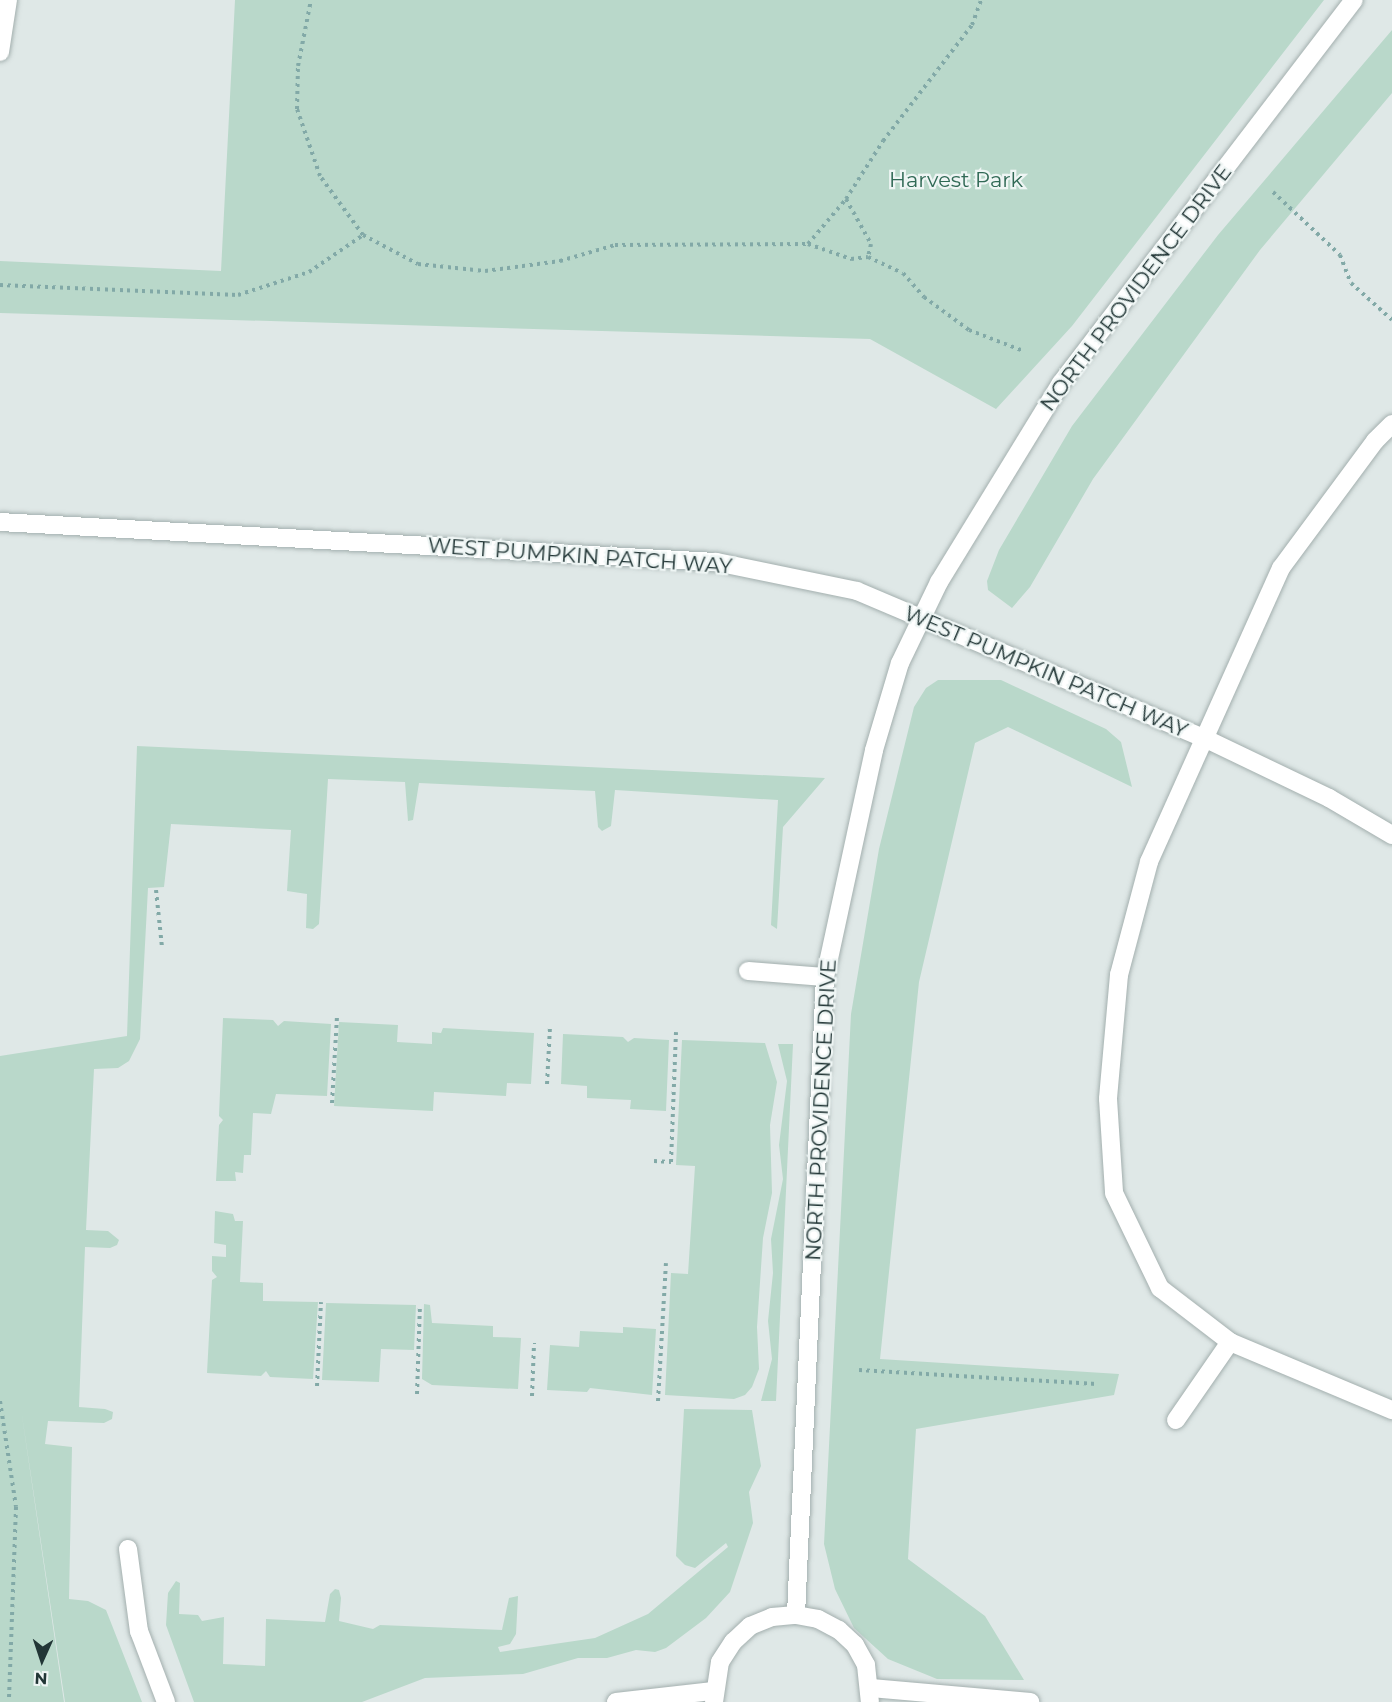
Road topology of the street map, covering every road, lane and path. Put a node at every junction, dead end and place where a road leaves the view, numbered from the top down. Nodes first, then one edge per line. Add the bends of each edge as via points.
1 (8, 0) edge
2 (311, 0) edge
3 (981, 0) edge
4 (1354, 0) edge
5 (0, 52) edge
6 (1273, 192) dead end
7 (846, 199) junction
8 (363, 235) junction
9 (808, 244) junction
10 (868, 257) junction
11 (0, 285) edge
12 (1392, 320) edge
13 (1021, 350) dead end
14 (1392, 424) edge
15 (0, 522) edge
16 (921, 619) junction
17 (1204, 738) junction
18 (1392, 835) edge
19 (156, 890) dead end
20 (162, 947) dead end
21 (748, 971) dead end
22 (825, 977) junction
23 (337, 1017) dead end
24 (550, 1027) dead end
25 (676, 1032) dead end
26 (547, 1084) dead end
27 (332, 1103) dead end
28 (654, 1161) dead end
29 (666, 1263) dead end
30 (321, 1302) dead end
31 (420, 1304) dead end
32 (1230, 1342) junction
33 (534, 1343) dead end
34 (859, 1370) dead end
35 (1097, 1384) dead end
36 (317, 1386) dead end
37 (417, 1394) dead end
38 (532, 1396) dead end
39 (0, 1401) edge
40 (658, 1401) dead end
41 (1392, 1410) edge
42 (1176, 1420) dead end
43 (128, 1549) dead end
44 (796, 1615) junction
45 (870, 1695) edge
46 (714, 1697) edge
47 (9, 1702) edge
48 (166, 1702) edge
49 (616, 1702) edge
50 (1030, 1702) edge

1 - 5 street
2 - 8 path via 298,66 297,109 320,176
3 - 7 path via 972,25 884,141
4 - 16 street, NORTH PROVIDENCE DRIVE via 1061,383 939,582
6 - 12 path via 1340,255 1351,283
7 - 9 path
7 - 10 path via 871,244
8 - 9 path via 418,264 485,271 560,261 615,245
8 - 11 path via 309,272 238,295
9 - 10 path via 851,259
10 - 13 path via 903,273 924,297 969,330
14 - 17 street via 1375,441 1281,568
15 - 16 street, WEST PUMPKIN PATCH WAY via 716,562 857,591
16 - 17 street, WEST PUMPKIN PATCH WAY
16 - 22 street, NORTH PROVIDENCE DRIVE via 900,663 874,750
17 - 18 street, WEST PUMPKIN PATCH WAY via 1329,798
17 - 32 street via 1149,862 1119,975 1108,1099 1114,1193 1160,1288
19 - 20 path
21 - 22 street
22 - 44 street, NORTH PROVIDENCE DRIVE
23 - 27 path
24 - 26 path
25 - 28 path via 671,1162
29 - 40 path
30 - 36 path
31 - 37 path
32 - 41 street
32 - 42 street
33 - 38 path
34 - 35 path
39 - 47 path via 16,1507
43 - 48 street via 139,1631
44 - 45 street via 818,1619 839,1629 855,1645
44 - 46 street via 772,1617 750,1626 733,1642 720,1662
45 - 50 street
46 - 49 street

